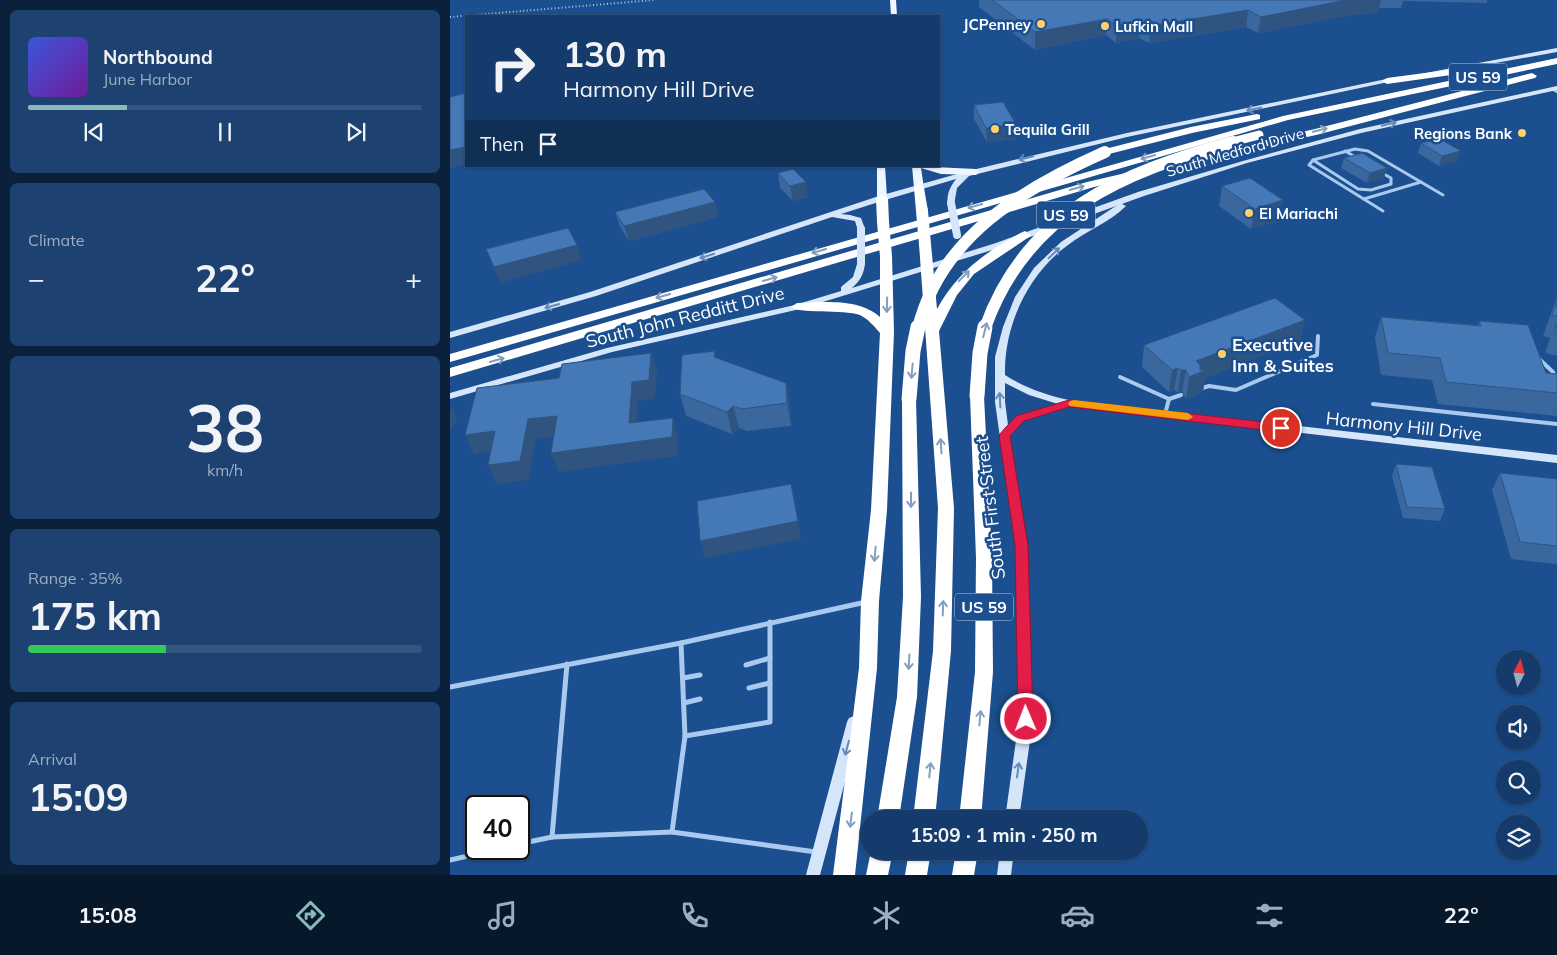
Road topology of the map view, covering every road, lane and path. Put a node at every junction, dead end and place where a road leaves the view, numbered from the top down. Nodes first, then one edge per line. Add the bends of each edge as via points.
1 (654, 0) edge
2 (894, 0) edge
3 (474, 15) edge
4 (894, 15) edge
5 (465, 16) edge
6 (450, 17) edge
7 (1557, 50) edge
8 (1555, 62) edge
9 (1549, 73) dead end
10 (1532, 76) junction
11 (1387, 81) junction
12 (1555, 90) edge
13 (1399, 93) junction
14 (1345, 151) junction
15 (1313, 160) junction
16 (1360, 160) edge
17 (880, 167) edge
18 (916, 167) edge
19 (927, 167) edge
20 (1376, 169) edge
21 (971, 173) junction
22 (1421, 182) junction
23 (920, 188) junction
24 (1141, 194) junction
25 (1443, 195) dead end
26 (882, 198) junction
27 (1364, 199) junction
28 (1383, 212) dead end
29 (827, 216) junction
30 (1025, 235) junction
31 (978, 251) junction
32 (928, 267) junction
33 (887, 280) junction
34 (835, 295) junction
35 (797, 306) junction
36 (887, 332) junction
37 (933, 334) junction
38 (450, 336) edge
39 (1318, 336) dead end
40 (1533, 352) edge
41 (450, 358) edge
42 (450, 373) edge
43 (1000, 376) junction
44 (1120, 377) dead end
45 (1557, 384) edge
46 (1199, 389) edge
47 (1181, 395) dead end
48 (450, 396) edge
49 (1169, 399) junction
50 (1069, 403) junction
51 (1373, 404) dead end
52 (1165, 414) junction
53 (1557, 424) edge
54 (1005, 435) junction
55 (1557, 459) edge
56 (870, 601) junction
57 (770, 622) junction
58 (682, 643) junction
59 (770, 658) junction
60 (567, 664) junction
61 (746, 664) dead end
62 (868, 668) junction
63 (700, 675) dead end
64 (683, 678) junction
65 (770, 683) junction
66 (450, 687) edge
67 (749, 688) dead end
68 (700, 700) dead end
69 (684, 704) junction
70 (685, 736) junction
71 (889, 810) edge
72 (925, 810) edge
73 (971, 810) edge
74 (1013, 810) edge
75 (672, 832) junction
76 (552, 837) junction
77 (530, 842) edge
78 (819, 852) junction
79 (465, 857) edge
80 (450, 860) edge
81 (880, 860) edge
82 (918, 860) edge
83 (966, 860) edge
84 (1006, 860) edge
85 (813, 875) edge
86 (844, 875) edge
87 (877, 875) edge
88 (916, 875) edge
89 (963, 875) edge
90 (1004, 875) edge

1 - 3 path
2 - 4 main road
5 - 6 path
7 - 11 main road, South Medford Drive
8 - 11 highway
8 - 13 highway, US 59
9 - 10 highway, US 59
42 -> 10 highway via 1091,184 1316,132
73 -> 10 highway, US 59, bridge via 984,672 984,558 977,396 980,358 984,328 993,305 1021,258 1068,213 1099,192 1138,172 1176,158 1397,101
11 -> 21 main road, South Medford Drive via 1127,135
24 -> 12 main road, South Medford Drive via 1360,131
13 -> 41 highway via 1276,121
13 -> 71 highway, US 59, bridge via 1191,130 1105,152 1022,193 992,216 955,252 932,288 918,324 909,399 912,596 907,697
14 - 15 lane
14 - 16 lane
14 - 22 lane via 1368,150
15 - 20 lane via 1358,189 1371,190 1392,184 1391,178
15 - 27 lane via 1309,164
17 - 26 main road
18 - 23 main road
19 - 21 main road
21 - 23 main road, South Medford Drive
21 - 31 main road, bridge via 954,184 951,203 959,241
22 - 25 lane
22 - 27 lane
23 - 26 main road
23 - 32 highway, bridge
24 - 30 main road, South Medford Drive
43 -> 24 main road, South First Street via 1000,357 1007,326 1019,298 1037,270 1064,244
26 - 29 main road
26 - 33 highway, bridge
27 - 28 lane
29 - 34 main road, bridge via 858,220 861,229 860,275 856,282
29 -> 38 main road via 593,294
30 - 31 main road, South Medford Drive
37 -> 30 highway via 956,284 968,272
31 - 32 main road, South Medford Drive
32 - 33 main road, South John Redditt Drive
32 - 37 highway
33 - 34 main road, South John Redditt Drive
33 -> 36 highway
34 - 35 main road, South John Redditt Drive
35 - 36 highway via 830,306 859,311 871,316
35 - 48 main road, South John Redditt Drive via 610,350
36 -> 56 highway via 879,510
72 -> 37 highway via 942,651 946,508
39 - 46 lane via 1317,355 1236,390 1209,386
40 - 45 lane via 1552,372
43 - 50 main road, Harmony Hill Drive via 1027,392
54 -> 43 main road, South First Street
44 - 49 lane
47 - 49 lane
49 - 52 lane
50 - 52 main road, Harmony Hill Drive
50 - 54 main road, Harmony Hill Drive via 1020,418
51 - 53 lane
52 - 55 main road, Harmony Hill Drive
74 -> 54 main road, South First Street via 1026,719 1021,545
56 - 57 lane
56 - 62 highway
57 - 58 lane
57 - 59 lane
58 - 60 lane
58 - 64 lane
59 - 61 lane
59 - 65 lane
60 - 66 lane
60 - 76 lane
62 -> 78 main road
62 -> 86 highway
63 - 64 lane
64 - 69 lane
65 - 67 lane
65 - 70 lane via 770,722
68 - 69 lane
69 - 70 lane
70 - 75 lane
75 - 76 lane
75 - 78 lane
76 - 77 lane
78 - 85 main road
79 - 80 lane
81 - 87 highway
82 - 88 highway
83 - 89 highway
84 - 90 main road

